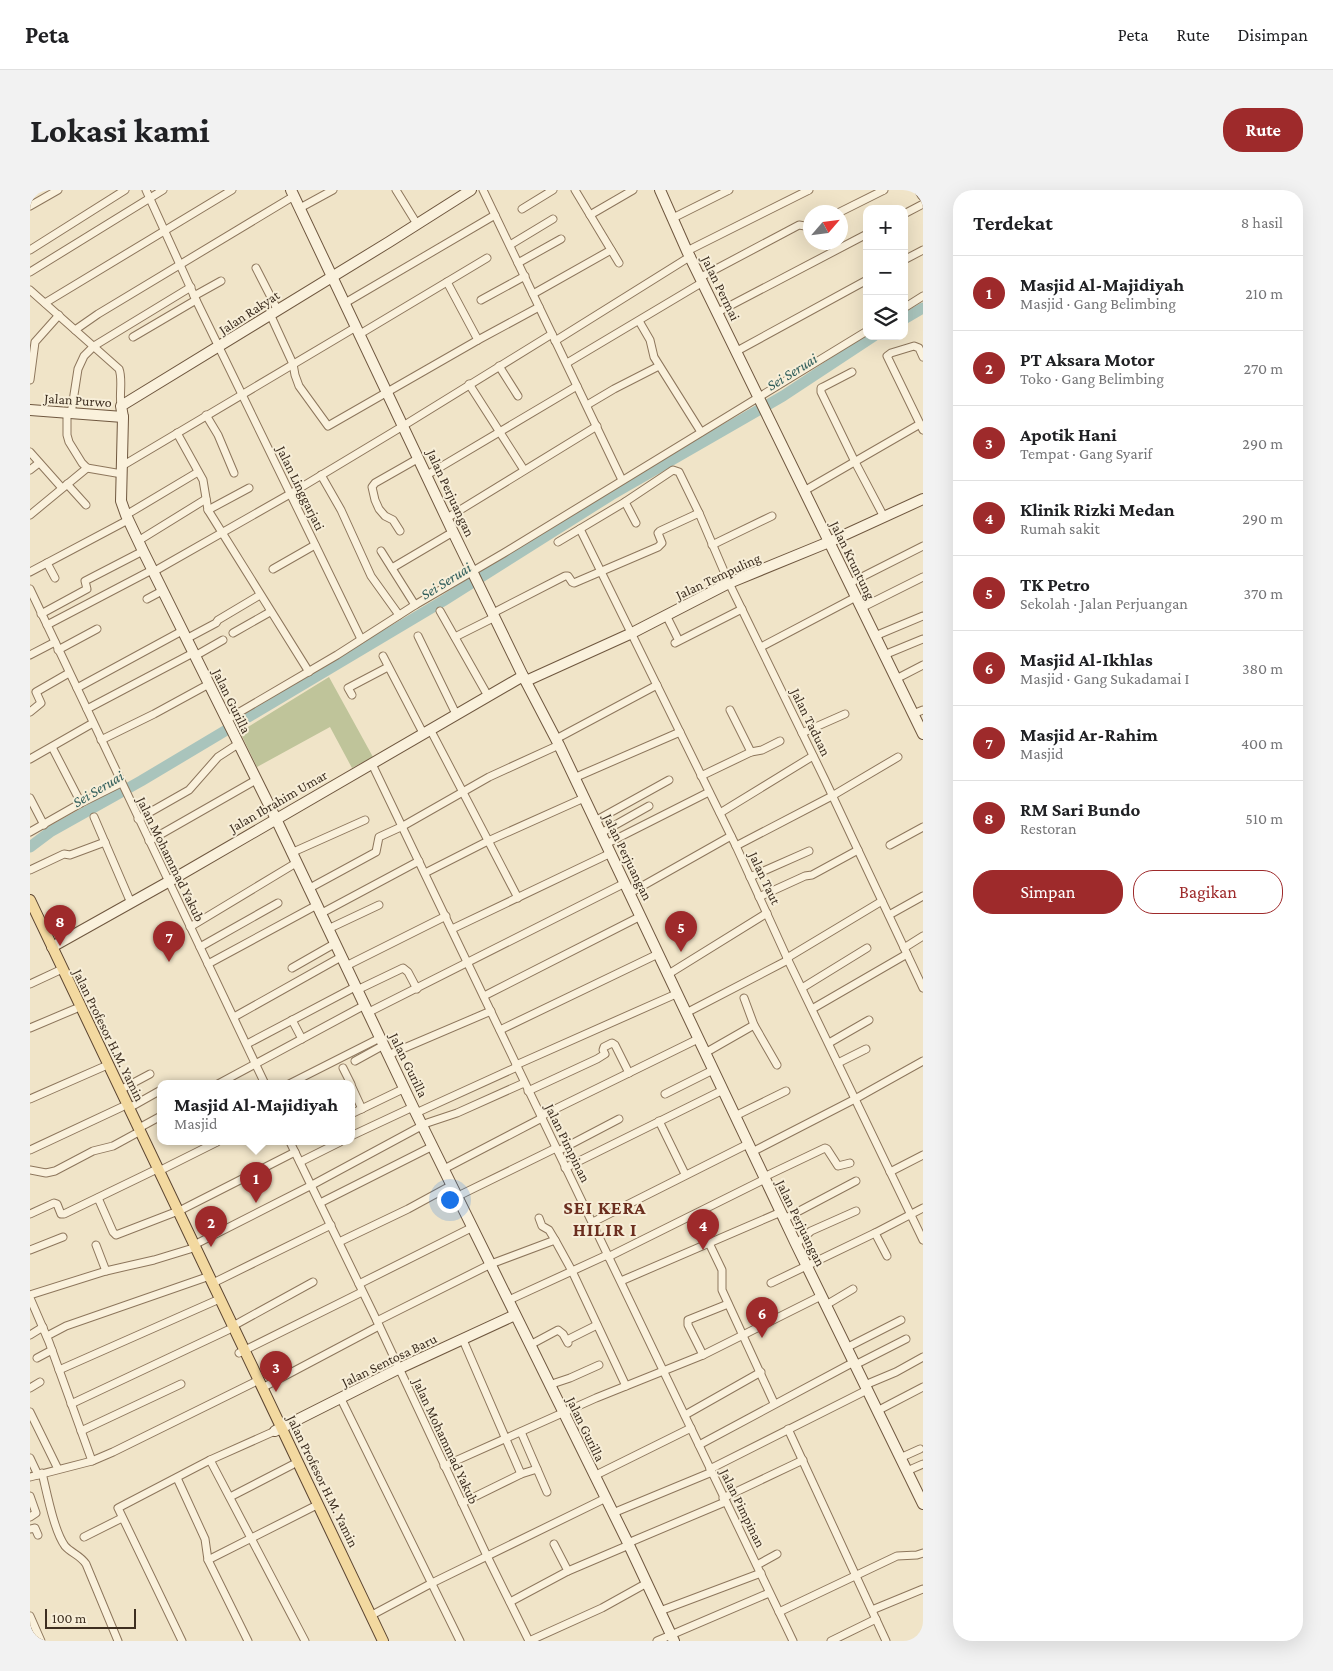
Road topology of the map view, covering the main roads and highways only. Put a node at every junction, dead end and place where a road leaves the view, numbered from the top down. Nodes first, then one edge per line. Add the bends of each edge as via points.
1 (30, 900) edge
2 (30, 914) edge
3 (50, 948) junction
4 (85, 1023) junction
5 (126, 1108) junction
6 (209, 1280) junction
7 (231, 1328) junction
8 (279, 1429) junction
9 (313, 1503) junction
10 (377, 1641) edge
11 (383, 1641) edge

1 - 3 main road, Jalan Profesor H.M. Yamin
2 - 3 main road, Jalan Profesor H.M. Yamin
3 - 4 main road, Jalan Profesor H.M. Yamin
3 - 4 main road, Jalan Profesor H.M. Yamin via 75,1009
4 - 5 main road, Jalan Profesor H.M. Yamin via 103,1067
4 - 5 main road, Jalan Profesor H.M. Yamin
5 - 6 main road, Jalan Profesor H.M. Yamin
6 - 7 main road, Jalan Profesor H.M. Yamin
6 - 7 main road, Jalan Profesor H.M. Yamin via 215,1301
7 - 8 main road, Jalan Profesor H.M. Yamin
8 - 9 main road, Jalan Profesor H.M. Yamin
8 - 9 main road, Jalan Profesor H.M. Yamin via 292,1465
9 - 10 main road, Jalan Profesor H.M. Yamin
9 - 11 main road, Jalan Profesor H.M. Yamin

